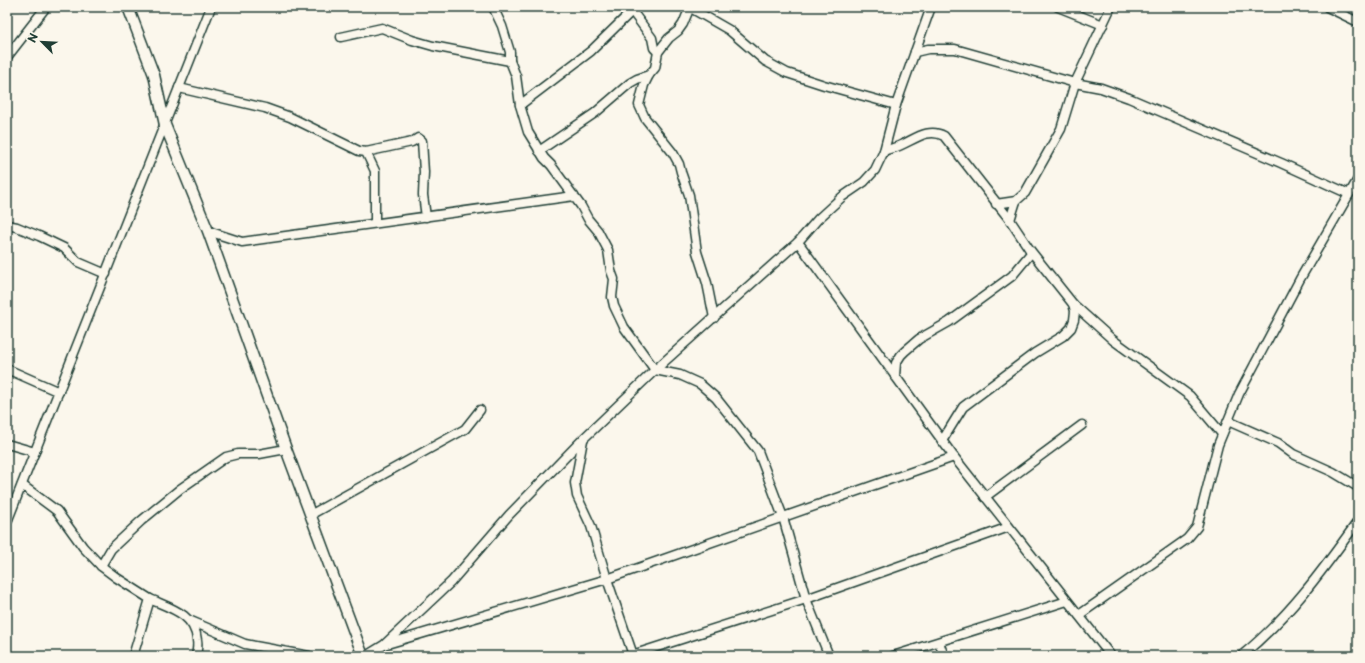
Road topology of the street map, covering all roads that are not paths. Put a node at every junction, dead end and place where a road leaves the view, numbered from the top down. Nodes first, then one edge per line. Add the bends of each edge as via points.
1 (46, 7) edge
2 (128, 7) edge
3 (211, 7) edge
4 (493, 7) edge
5 (690, 7) edge
6 (930, 7) edge
7 (1058, 7) edge
8 (1111, 7) edge
9 (1327, 7) edge
10 (634, 9) edge
11 (700, 10) edge
12 (1358, 22) edge
13 (1103, 25) junction
14 (341, 37) dead end
15 (658, 52) junction
16 (915, 52) junction
17 (7, 57) edge
18 (510, 62) junction
19 (649, 75) junction
20 (1075, 83) junction
21 (179, 88) junction
22 (520, 105) junction
23 (896, 105) junction
24 (165, 125) junction
25 (539, 151) junction
26 (884, 151) junction
27 (366, 152) junction
28 (1358, 179) edge
29 (1349, 194) junction
30 (574, 196) junction
31 (1016, 201) junction
32 (996, 204) junction
33 (426, 217) junction
34 (1010, 220) junction
35 (375, 224) junction
36 (7, 225) edge
37 (208, 231) junction
38 (798, 242) junction
39 (1030, 250) junction
40 (106, 274) junction
41 (1073, 304) junction
42 (714, 318) junction
43 (7, 369) edge
44 (655, 370) junction
45 (895, 376) junction
46 (59, 392) junction
47 (480, 410) dead end
48 (1228, 421) junction
49 (1082, 425) dead end
50 (1222, 434) junction
51 (583, 439) junction
52 (942, 441) junction
53 (7, 444) edge
54 (286, 449) junction
55 (35, 452) junction
56 (954, 457) junction
57 (22, 485) junction
58 (1358, 488) edge
59 (985, 496) junction
60 (310, 515) junction
61 (783, 517) junction
62 (1358, 521) edge
63 (7, 522) edge
64 (1009, 527) junction
65 (101, 566) junction
66 (607, 579) junction
67 (150, 599) junction
68 (806, 599) junction
69 (1067, 601) junction
70 (1079, 615) junction
71 (191, 621) junction
72 (939, 642) junction
73 (384, 645) junction
74 (634, 655) edge
75 (133, 656) edge
76 (196, 656) edge
77 (309, 656) edge
78 (362, 656) edge
79 (366, 656) edge
80 (829, 656) edge
81 (893, 656) edge
82 (944, 656) edge
83 (1111, 656) edge
84 (1241, 656) edge

1 - 17 street
2 - 24 street via 154,74
3 - 21 street
4 - 18 street via 502,26 510,52
5 - 11 street
5 - 15 street via 681,28
6 - 16 street
7 - 13 street
8 - 13 street
9 - 12 street
10 - 15 street
10 - 22 street via 591,51
11 - 23 street via 729,30 765,61 787,73
13 - 20 street
14 - 18 street via 382,28 434,46
15 - 19 street via 655,68
16 - 20 street via 928,49 955,49
16 - 23 street
18 - 22 street via 516,76
19 - 25 street via 637,79 595,113
19 - 42 street via 639,105 645,118 679,164 689,195 697,252
20 - 29 street via 1101,88 1129,98
20 - 31 street via 1061,129 1025,193
21 - 24 street
21 - 27 street via 265,108
22 - 25 street via 528,132
23 - 26 street
24 - 37 street
24 - 40 street
25 - 30 street
26 - 32 street via 924,134 938,133 944,136
26 - 38 street via 875,170 864,182 818,219
27 - 33 street via 412,142 418,138 422,141
27 - 35 street via 375,171
28 - 29 street
29 - 48 street via 1300,279 1239,394
30 - 33 street
30 - 44 street via 608,250 614,279 614,306 624,327
31 - 32 street
31 - 34 street
32 - 34 street
33 - 35 street
34 - 39 street
35 - 37 street via 242,242
36 - 40 street via 64,248 78,262
37 - 54 street
38 - 42 street
38 - 45 street
39 - 41 street
39 - 45 street via 1031,253 1012,276 949,322 919,339 900,355 896,363
40 - 46 street
41 - 50 street via 1114,340 1190,396
41 - 52 street via 1075,311 1071,328 963,407
42 - 44 street
43 - 46 street
44 - 51 street
44 - 61 street via 680,375 700,384 716,398 758,451
45 - 52 street
46 - 55 street
47 - 60 street via 465,429
48 - 50 street
48 - 58 street via 1278,443 1293,454 1333,472
49 - 59 street
50 - 70 street via 1199,520 1193,532 1187,539
51 - 66 street via 575,484 577,496 591,526
51 - 73 street via 509,515 451,582
52 - 56 street
53 - 55 street
54 - 60 street
54 - 65 street via 226,457 140,521 111,549
55 - 57 street
56 - 59 street
56 - 61 street
57 - 63 street
57 - 65 street via 57,511 83,547
59 - 64 street
60 - 78 street
61 - 66 street
61 - 68 street
62 - 84 street via 1302,596
64 - 68 street
64 - 69 street
65 - 67 street
66 - 73 street
66 - 74 street
67 - 71 street
67 - 75 street
68 - 74 street
68 - 80 street
69 - 70 street
69 - 72 street
70 - 83 street
71 - 76 street via 197,640
71 - 77 street via 245,644
72 - 81 street
72 - 82 street
73 - 79 street

